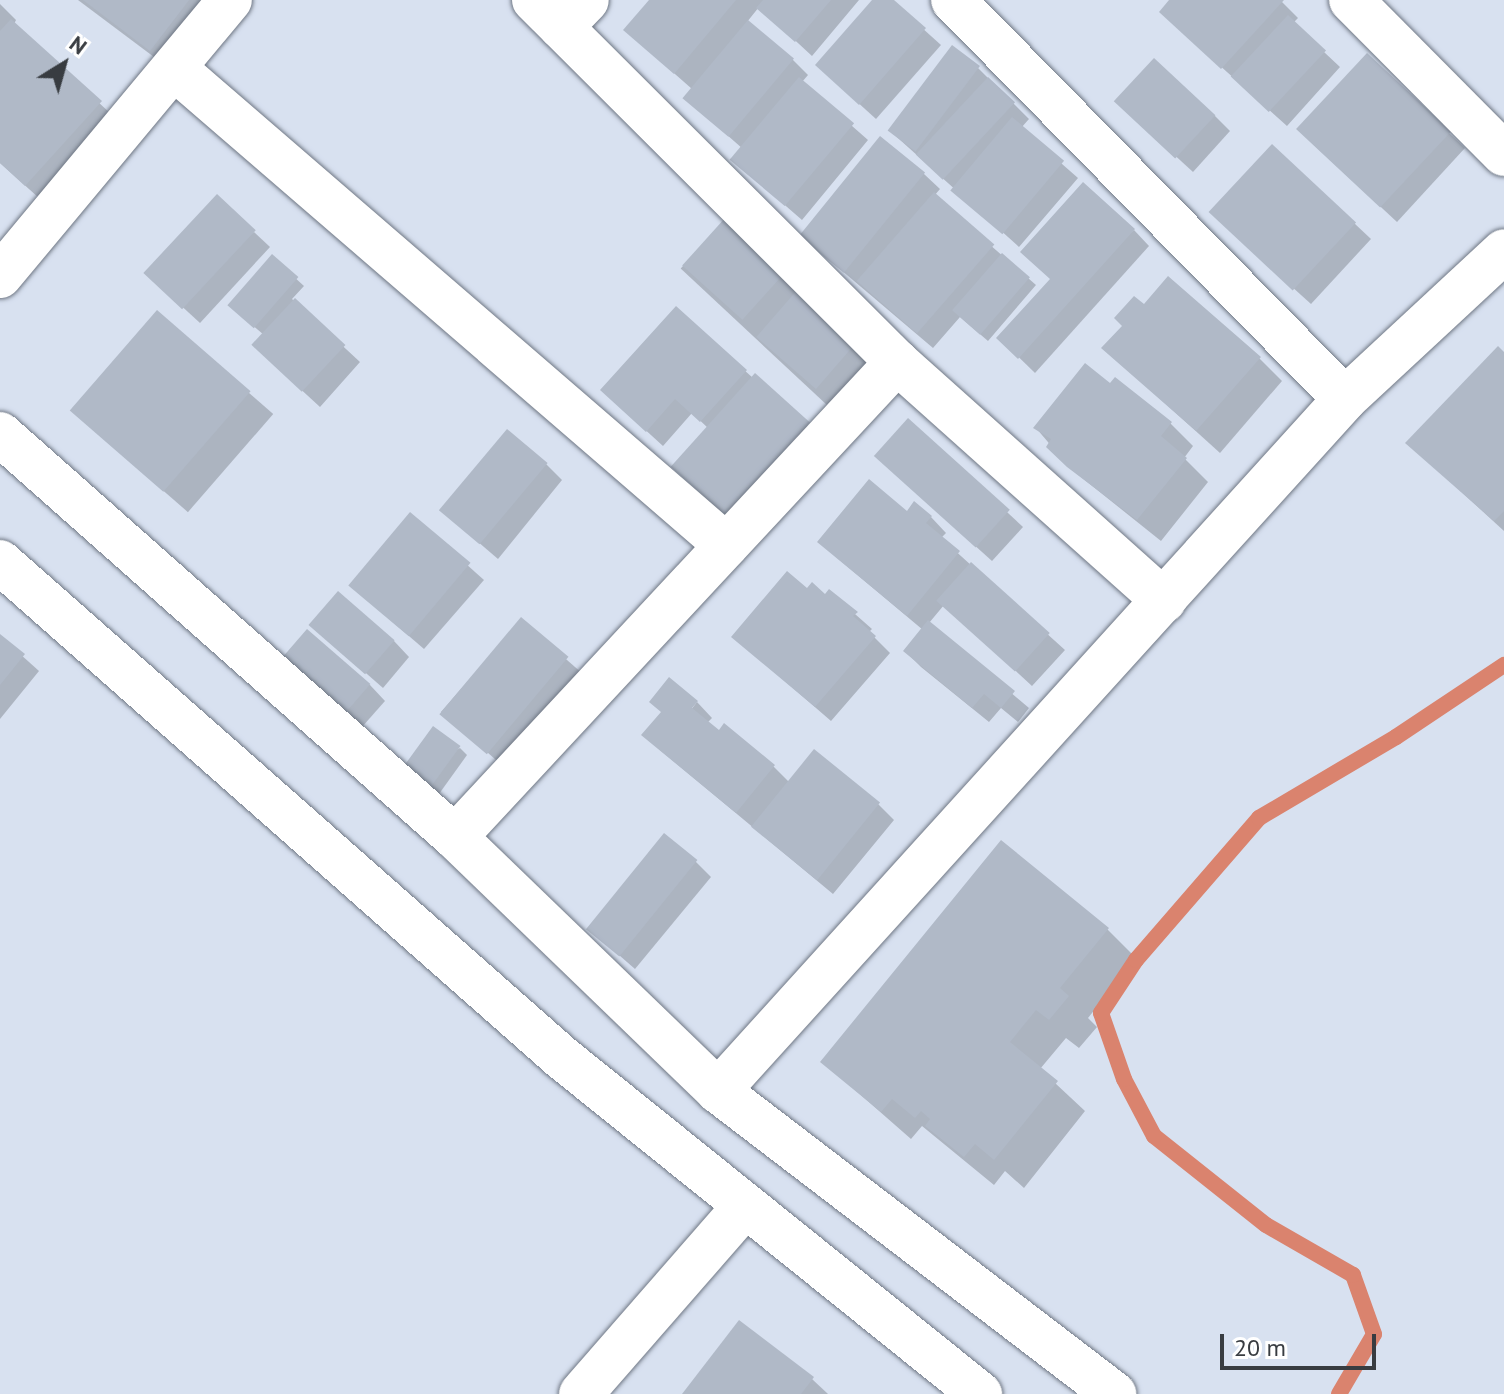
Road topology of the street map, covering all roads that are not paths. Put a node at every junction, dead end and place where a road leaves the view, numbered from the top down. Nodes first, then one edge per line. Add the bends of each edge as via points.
1 (230, 0) edge
2 (953, 0) edge
3 (1351, 0) edge
4 (561, 9) edge
5 (174, 68) junction
6 (1504, 154) edge
7 (1504, 251) edge
8 (0, 276) edge
9 (897, 362) junction
10 (1345, 399) junction
11 (0, 434) edge
12 (726, 545) junction
13 (0, 562) edge
14 (1164, 601) junction
15 (455, 837) junction
16 (718, 1091) junction
17 (744, 1207) junction
18 (581, 1394) edge
19 (980, 1394) edge
20 (1114, 1394) edge

1 - 5 street
2 - 10 street
3 - 6 street
4 - 9 street
5 - 8 street
5 - 12 street
7 - 10 street
9 - 12 street
9 - 14 street
10 - 14 street
11 - 15 street
12 - 15 street
13 - 17 street via 561,1057
14 - 16 street
15 - 16 street
16 - 20 street
17 - 18 street
17 - 19 street

